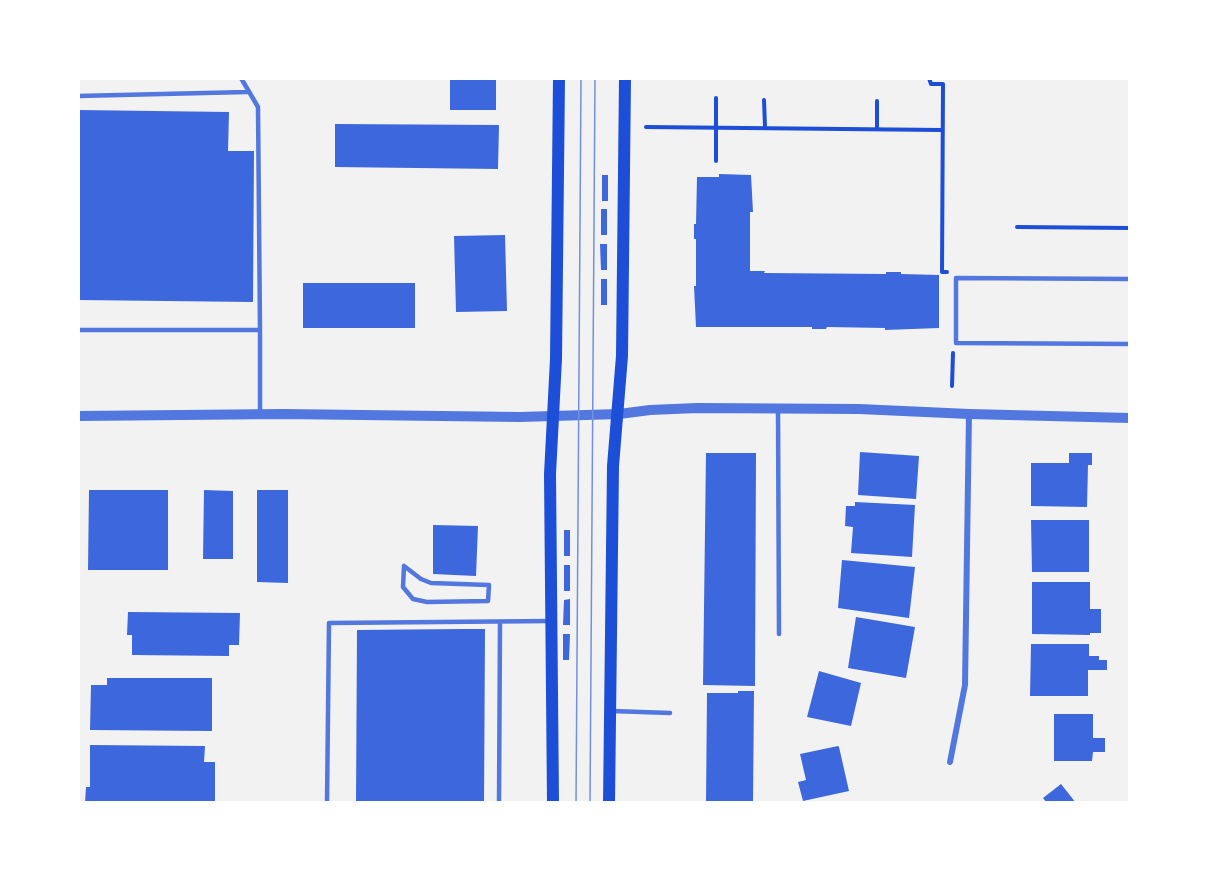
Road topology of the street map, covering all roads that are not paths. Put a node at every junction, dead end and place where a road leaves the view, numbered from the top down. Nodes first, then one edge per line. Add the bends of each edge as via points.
1 (241, 78) edge
2 (559, 78) edge
3 (625, 78) edge
4 (247, 92) junction
5 (78, 96) edge
6 (1130, 279) edge
7 (78, 330) edge
8 (260, 330) junction
9 (1130, 344) edge
10 (778, 409) junction
11 (260, 414) junction
12 (619, 414) junction
13 (969, 414) junction
14 (78, 416) edge
15 (554, 416) junction
16 (1130, 418) edge
17 (489, 585) joint
18 (551, 621) junction
19 (500, 623) junction
20 (780, 634) dead end
21 (609, 711) junction
22 (670, 713) dead end
23 (950, 762) dead end
24 (327, 803) edge
25 (499, 803) edge
26 (553, 803) edge
27 (609, 803) edge

1 - 4 lane
2 - 15 main road
3 - 12 main road
4 - 5 lane
4 - 8 lane via 258,107
6 - 9 lane via 956,278 956,343
7 - 8 lane
8 - 11 lane
10 - 12 street via 697,408
10 - 13 street
10 - 20 lane
11 - 14 street
11 - 15 street
12 - 15 street
12 - 21 main road via 613,466
13 - 16 street
13 - 23 street via 964,685
15 - 18 main road via 550,474
17 - 17 lane via 431,583 404,566 404,587 413,599 488,601
18 - 19 lane
18 - 26 main road
19 - 24 lane via 329,623
19 - 25 lane
21 - 22 lane
21 - 27 main road

